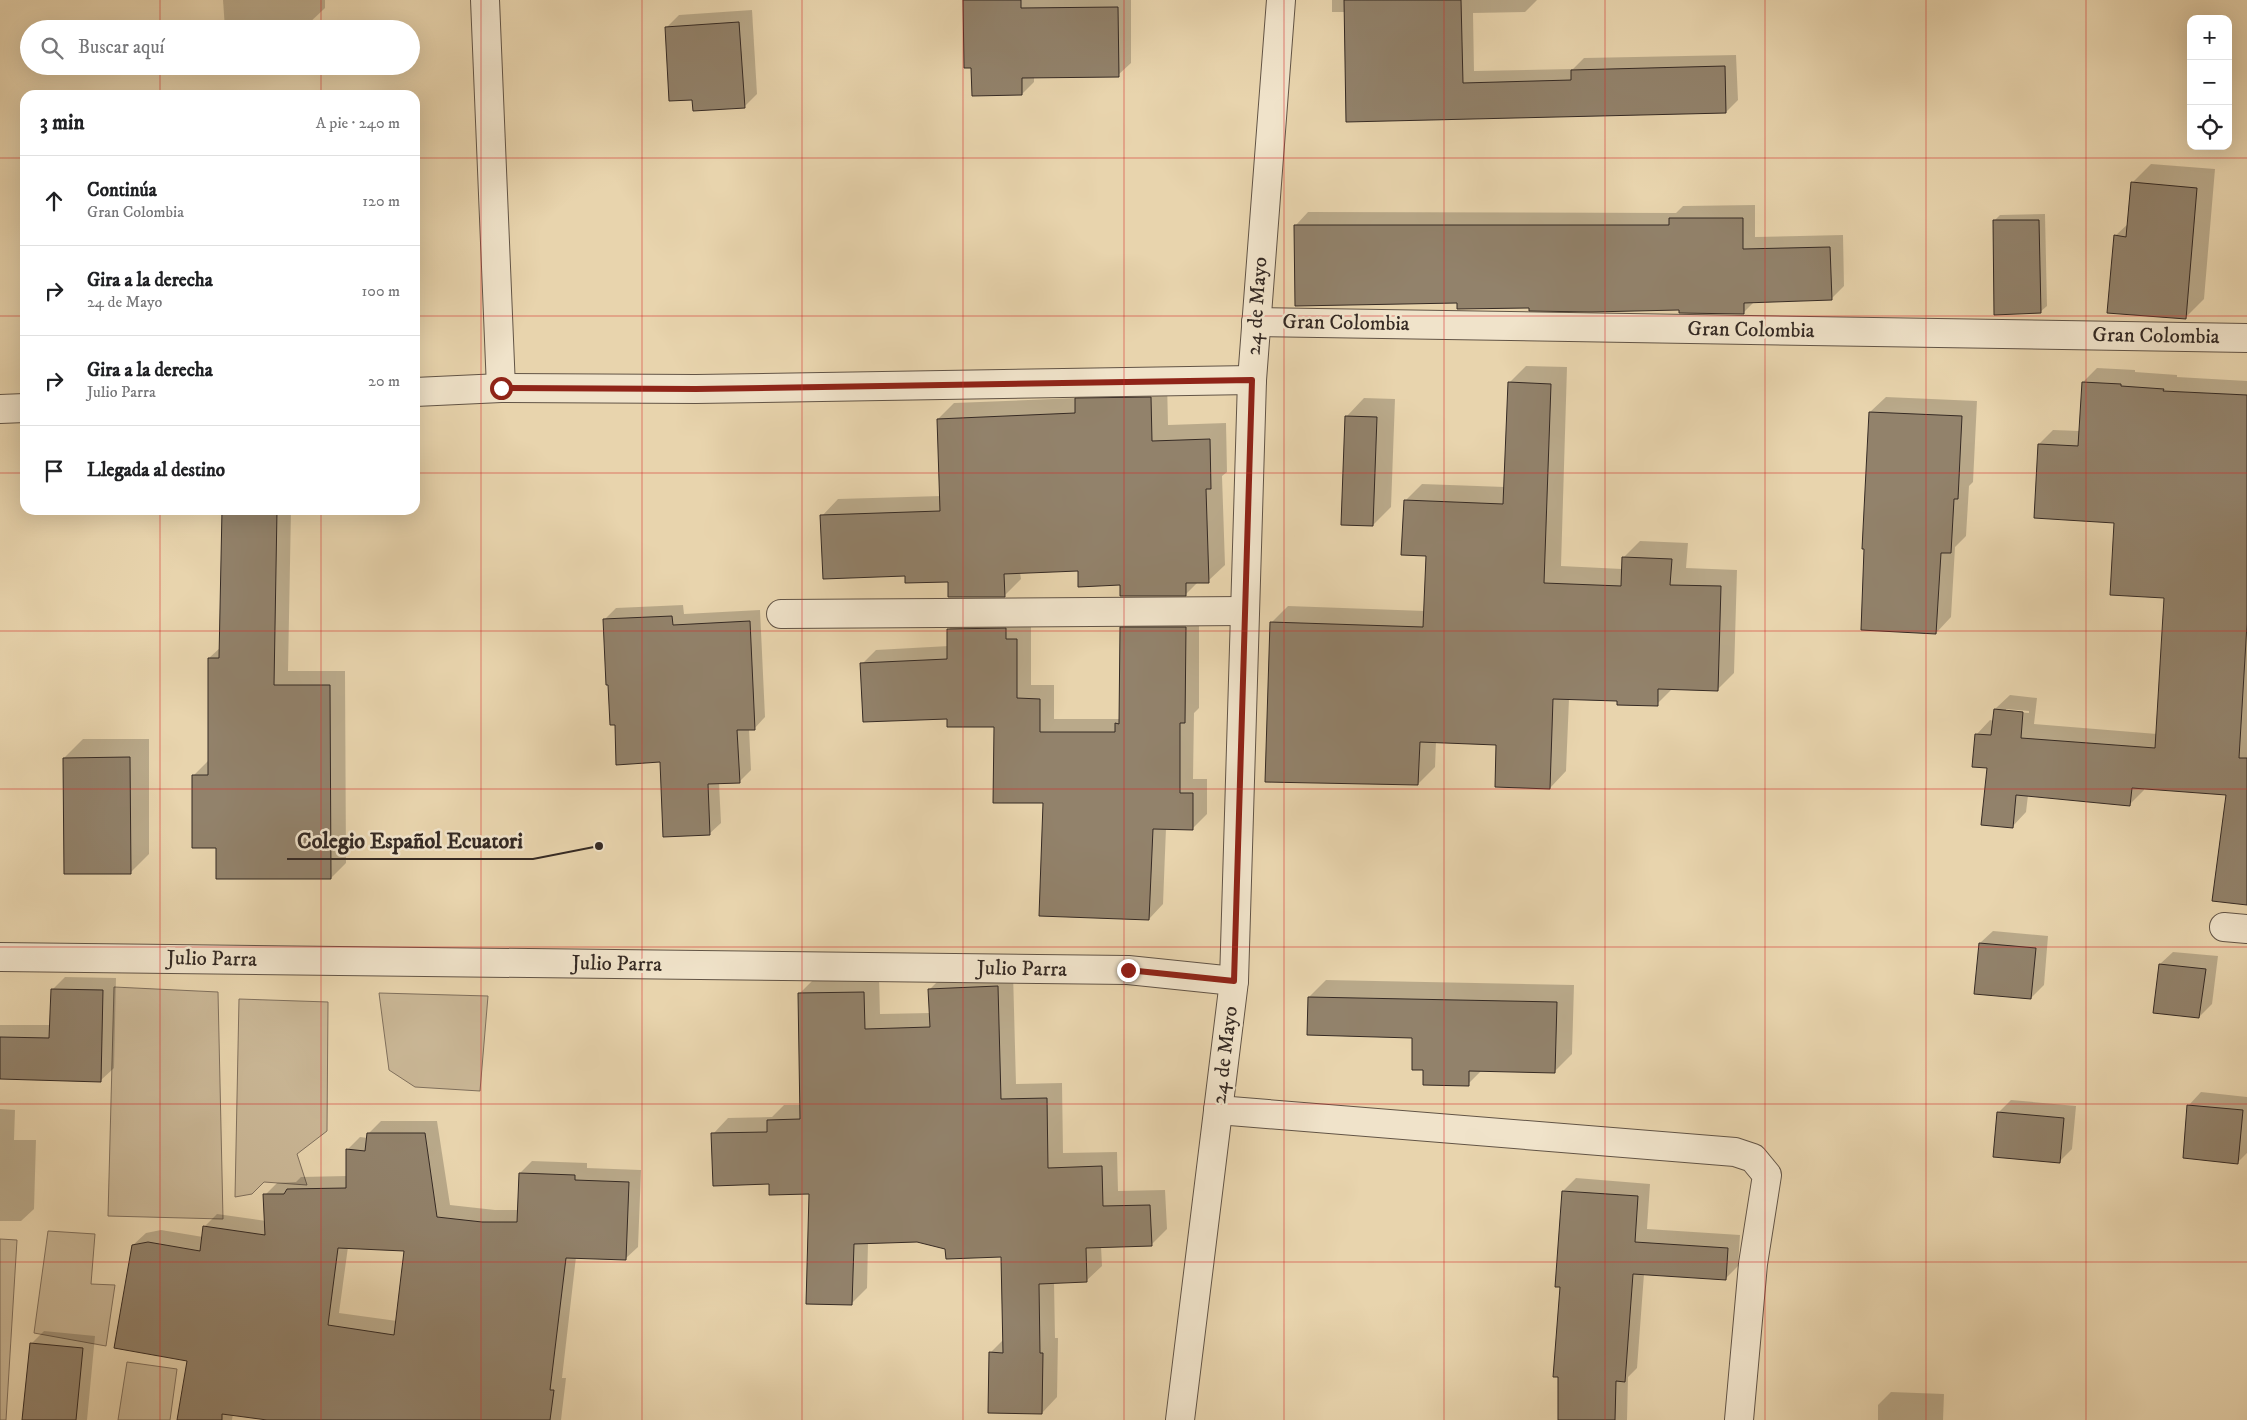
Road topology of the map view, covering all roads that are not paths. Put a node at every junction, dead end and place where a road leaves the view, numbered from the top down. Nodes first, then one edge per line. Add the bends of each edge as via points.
1 (485, 0) edge
2 (1281, 0) edge
3 (1256, 322) junction
4 (2247, 338) edge
5 (1252, 380) junction
6 (501, 388) junction
7 (420, 392) edge
8 (20, 408) edge
9 (0, 409) edge
10 (1245, 611) junction
11 (781, 614) dead end
12 (0, 957) edge
13 (1234, 981) junction
14 (1218, 1110) junction
15 (1180, 1420) edge
16 (1739, 1420) edge

1 - 6 street
2 - 3 street, 24 de Mayo
3 - 4 street, Gran Colombia
3 - 5 street, 24 de Mayo
5 - 6 street via 696,389
5 - 10 street, 24 de Mayo
6 - 7 street
8 - 9 street
10 - 11 street
10 - 13 street, 24 de Mayo
12 - 13 street, Julio Parra via 1128,970
13 - 14 street, 24 de Mayo
14 - 15 street, 24 de Mayo
14 - 16 street via 1735,1152 1753,1158 1767,1175 1753,1264

